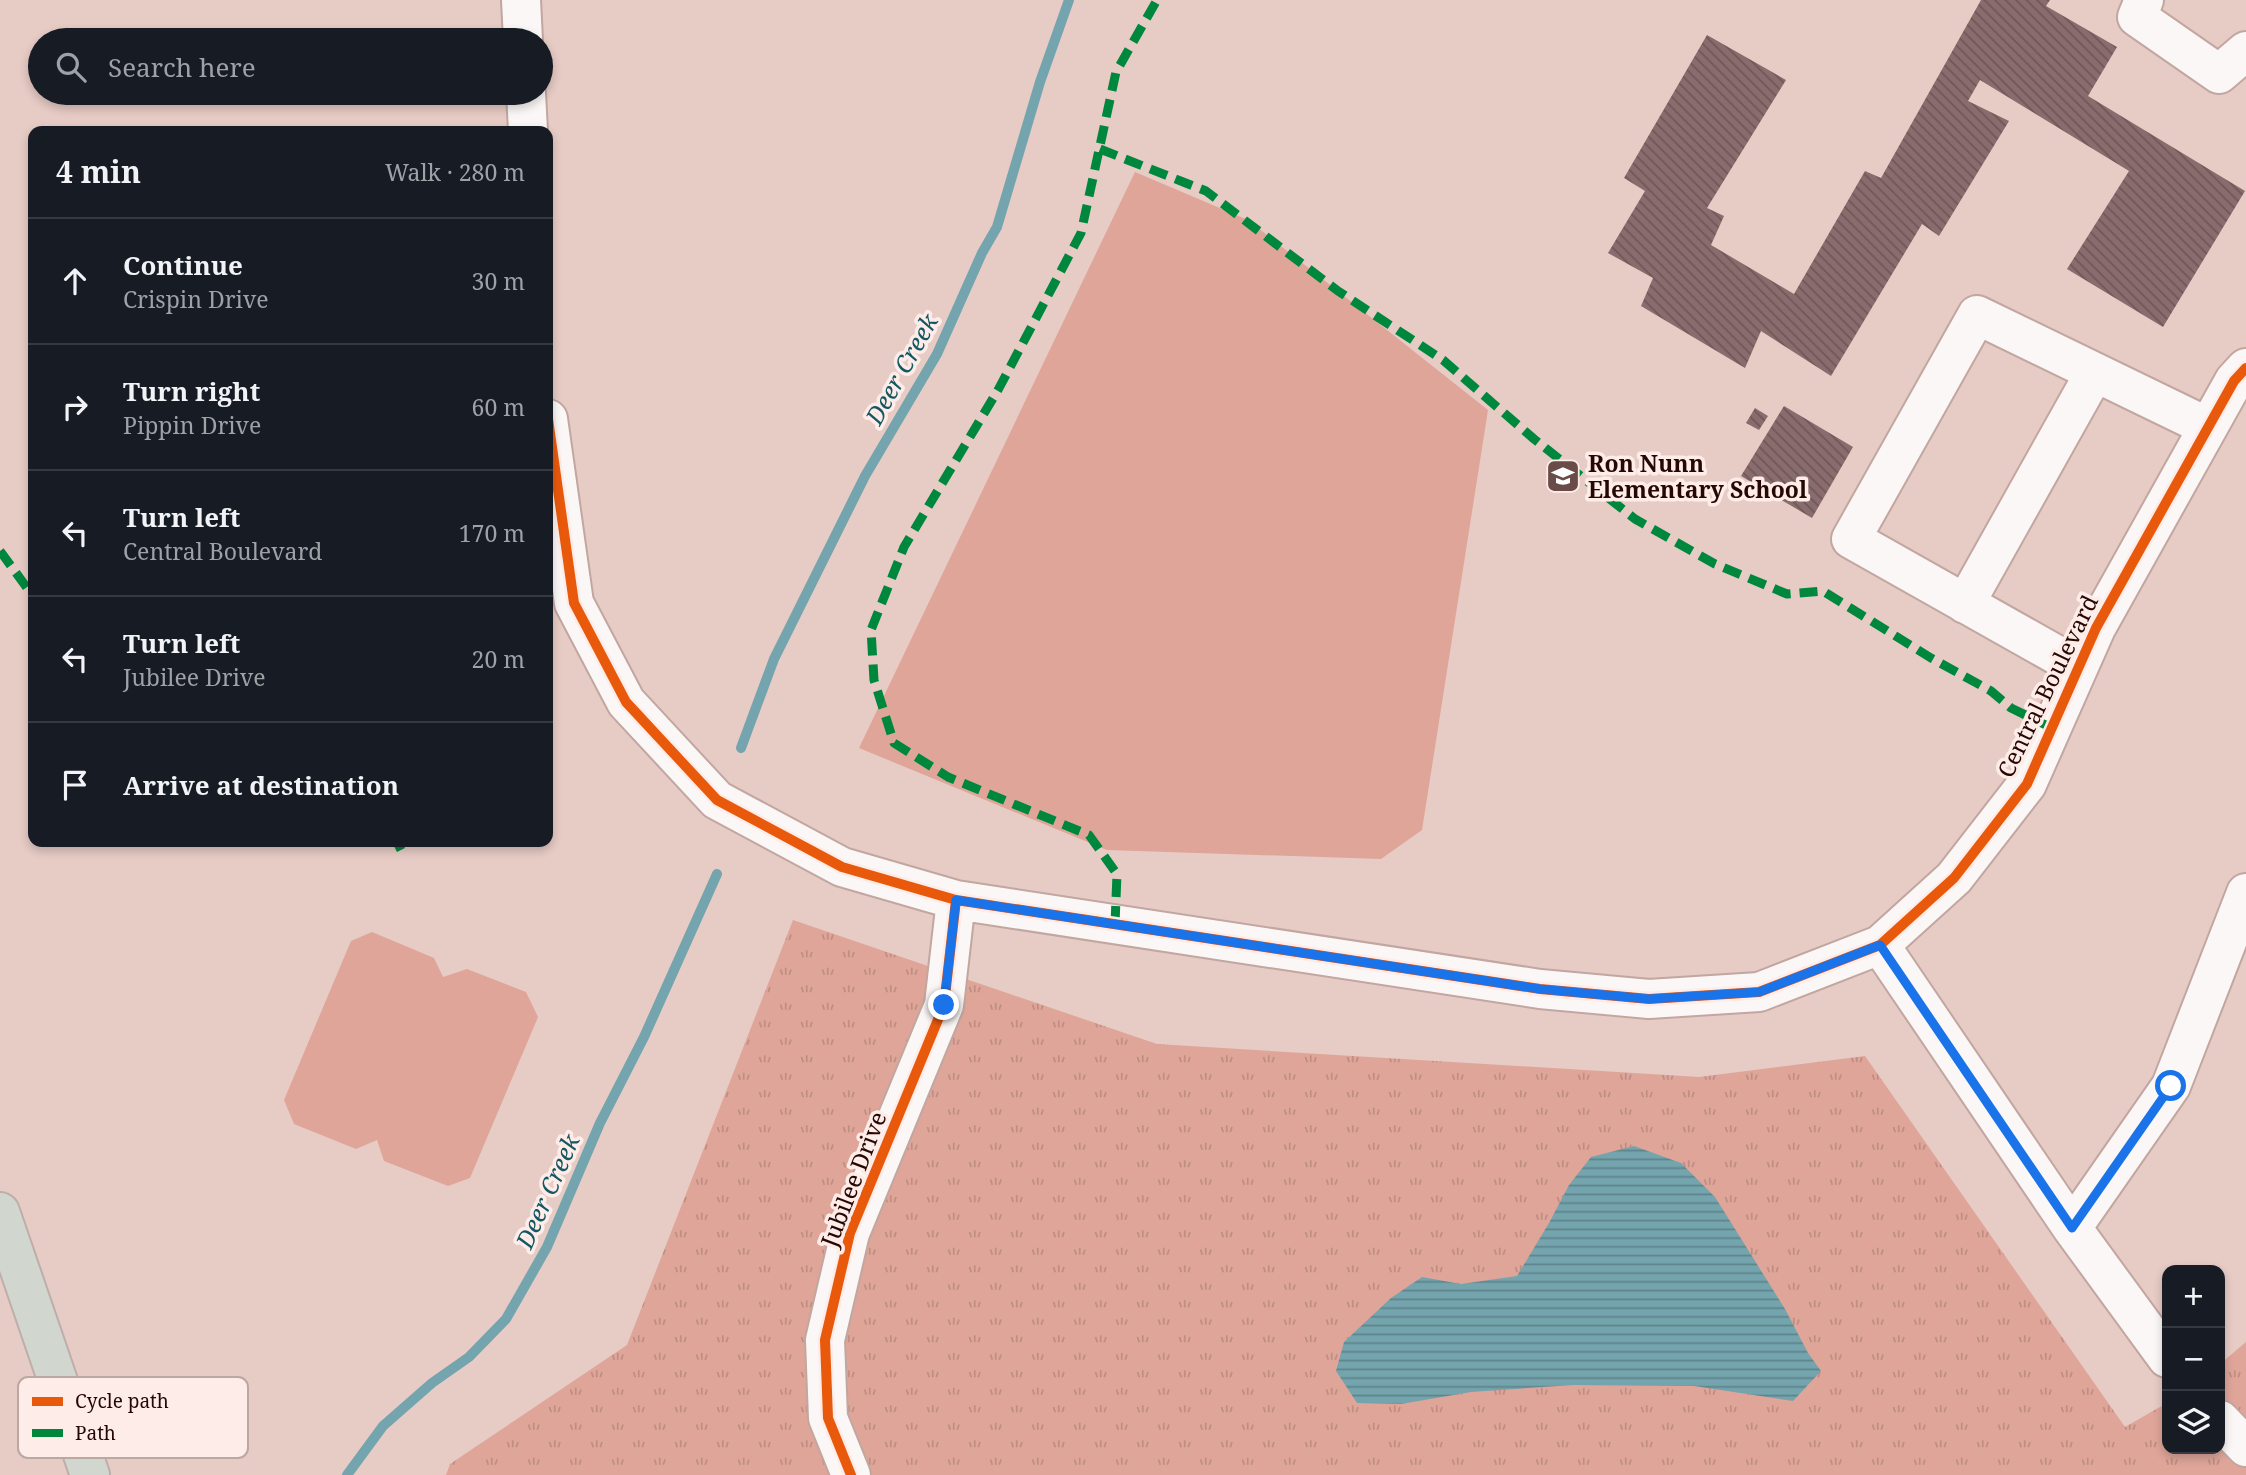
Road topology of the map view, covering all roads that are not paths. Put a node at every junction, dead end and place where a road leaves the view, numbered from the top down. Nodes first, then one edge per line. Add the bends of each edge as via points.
1 (521, 0) edge
2 (2144, 0) edge
3 (522, 28) edge
4 (2246, 51) edge
5 (527, 105) edge
6 (528, 126) edge
7 (2246, 368) edge
8 (2095, 372) junction
9 (2208, 427) junction
10 (553, 454) edge
11 (1965, 604) junction
12 (2078, 667) junction
13 (2246, 893) edge
14 (956, 900) junction
15 (1880, 945) junction
16 (0, 1212) edge
17 (2072, 1228) junction
18 (2162, 1351) edge
19 (56, 1377) edge
20 (2225, 1425) edge
21 (2246, 1447) edge
22 (84, 1458) edge
23 (90, 1475) edge
24 (851, 1475) edge

1 - 3 street
2 - 4 street via 2137,17 2219,74
5 - 6 street
7 - 9 street, Central Boulevard
8 - 9 street
8 - 11 street
8 - 11 street via 1977,316 1851,539
9 - 12 street, Central Boulevard via 2095,628
10 - 14 street, Central Boulevard via 574,603 626,702 717,800 842,867
11 - 12 street
12 - 15 street, Central Boulevard via 2027,784 1954,878
13 - 17 street via 2171,1086
14 - 15 street, Central Boulevard via 1540,989 1649,999 1759,992
14 - 24 street, Jubilee Drive via 944,1005 850,1233 825,1340 828,1418
15 - 17 street
16 - 19 highway
17 - 18 street
20 - 21 street
22 - 23 highway

